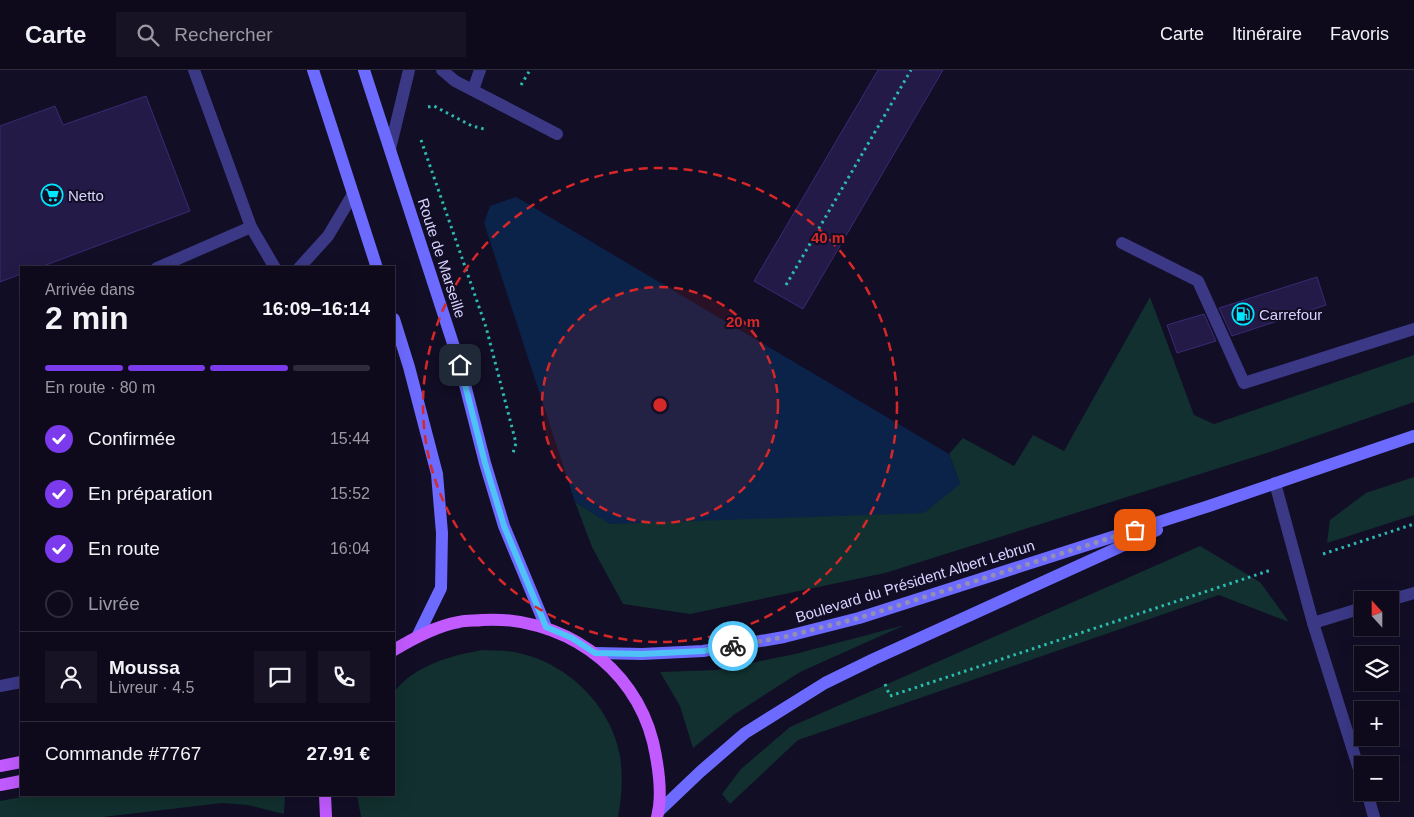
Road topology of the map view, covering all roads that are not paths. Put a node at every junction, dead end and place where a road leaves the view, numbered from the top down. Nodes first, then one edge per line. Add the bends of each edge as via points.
1 (194, 70) edge
2 (312, 70) edge
3 (364, 70) edge
4 (409, 70) edge
5 (442, 70) edge
6 (480, 70) edge
7 (473, 90) junction
8 (557, 134) dead end
9 (390, 149) junction
10 (353, 194) junction
11 (251, 227) junction
12 (1122, 244) dead end
13 (162, 266) edge
14 (274, 266) edge
15 (301, 266) edge
16 (376, 266) edge
17 (395, 322) edge
18 (1414, 329) edge
19 (1414, 436) edge
20 (1275, 483) junction
21 (1209, 506) junction
22 (1414, 593) edge
23 (1399, 597) edge
24 (1354, 610) edge
25 (1314, 623) junction
26 (546, 627) junction
27 (418, 635) junction
28 (395, 649) edge
29 (595, 653) junction
30 (20, 682) edge
31 (0, 686) edge
32 (1355, 756) edge
33 (20, 762) edge
34 (0, 766) edge
35 (20, 781) edge
36 (0, 785) edge
37 (325, 796) edge
38 (1370, 801) edge
39 (657, 815) edge
40 (326, 817) edge
41 (1374, 817) edge

1 - 11 street
2 - 10 main road
3 - 9 main road, Route de Marseille
4 - 9 street
5 - 7 street
6 - 7 street
7 - 8 street
9 - 26 main road, Route de Marseille via 460,365 504,526
10 - 15 street via 328,236
10 - 16 main road
11 - 13 street
11 - 14 street
12 - 18 street via 1198,281 1244,383
17 - 27 main road via 437,474 442,533 441,588
19 - 20 main road, Boulevard du Président Albert Lebrun
20 - 21 main road, Boulevard du Président Albert Lebrun
20 - 25 street
21 - 29 main road, Boulevard du Président Albert Lebrun via 859,618 784,637 703,651
21 - 39 main road, Boulevard du Président Albert Lebrun via 826,683 745,733
22 - 23 street
24 - 25 street
25 - 32 street
26 - 27 main road via 503,619 468,621
26 - 29 main road
27 - 28 main road
29 - 39 main road via 627,686 648,724 659,767
30 - 31 street
33 - 34 main road
35 - 36 main road
37 - 40 main road
38 - 41 street

